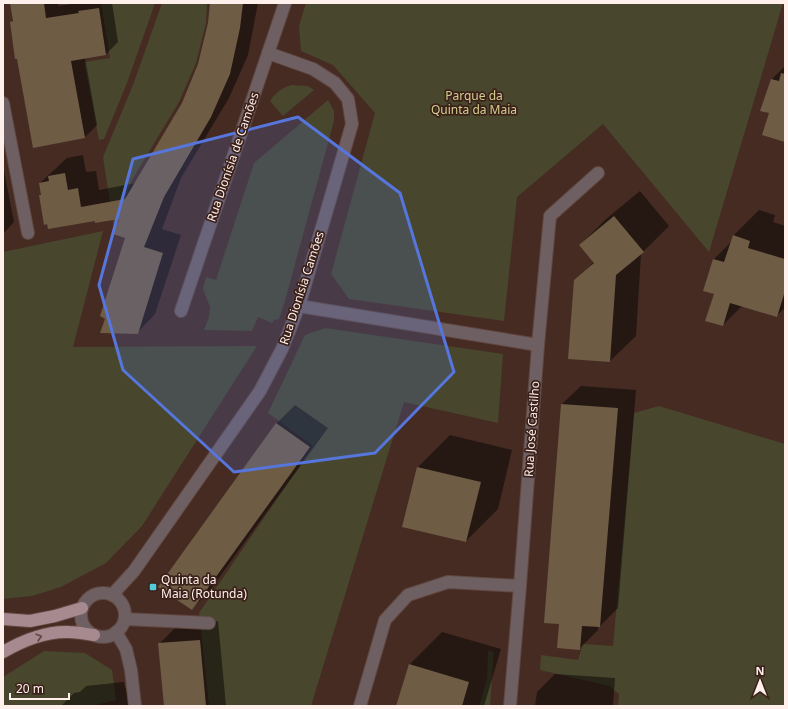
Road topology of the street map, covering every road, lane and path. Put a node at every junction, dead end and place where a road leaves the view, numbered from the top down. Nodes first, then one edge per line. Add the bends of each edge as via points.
1 (285, 3) edge
2 (268, 53) junction
3 (3, 103) edge
4 (598, 173) dead end
5 (28, 233) dead end
6 (298, 306) junction
7 (181, 311) dead end
8 (538, 344) junction
9 (520, 586) junction
10 (112, 595) junction
11 (82, 608) junction
12 (125, 619) junction
13 (3, 620) edge
14 (209, 623) dead end
15 (116, 632) junction
16 (94, 634) junction
17 (3, 652) edge
18 (135, 706) edge
19 (360, 706) edge
20 (510, 706) edge

1 - 2 street, Rua Dionísia de Camões
2 - 6 street, Rua Dionísia Camões via 313,69 335,83 348,99 352,124
2 - 7 street, Rua Dionísia de Camões
3 - 5 street
4 - 8 street, Rua José Castilho via 550,216
6 - 8 street
6 - 10 street, Rua Dionísia Camões via 282,349 260,391 134,570
8 - 9 street, Rua José Castilho
9 - 19 street via 448,582 408,595 385,620
9 - 20 street, Rua José Castilho
10 - 11 street via 94,595
10 - 12 street via 121,602
11 - 13 main road via 30,621
11 - 16 street via 83,624
12 - 14 street
12 - 15 street
15 - 16 street via 110,636
15 - 18 street via 126,649
17 -> 16 main road via 41,636 68,632

